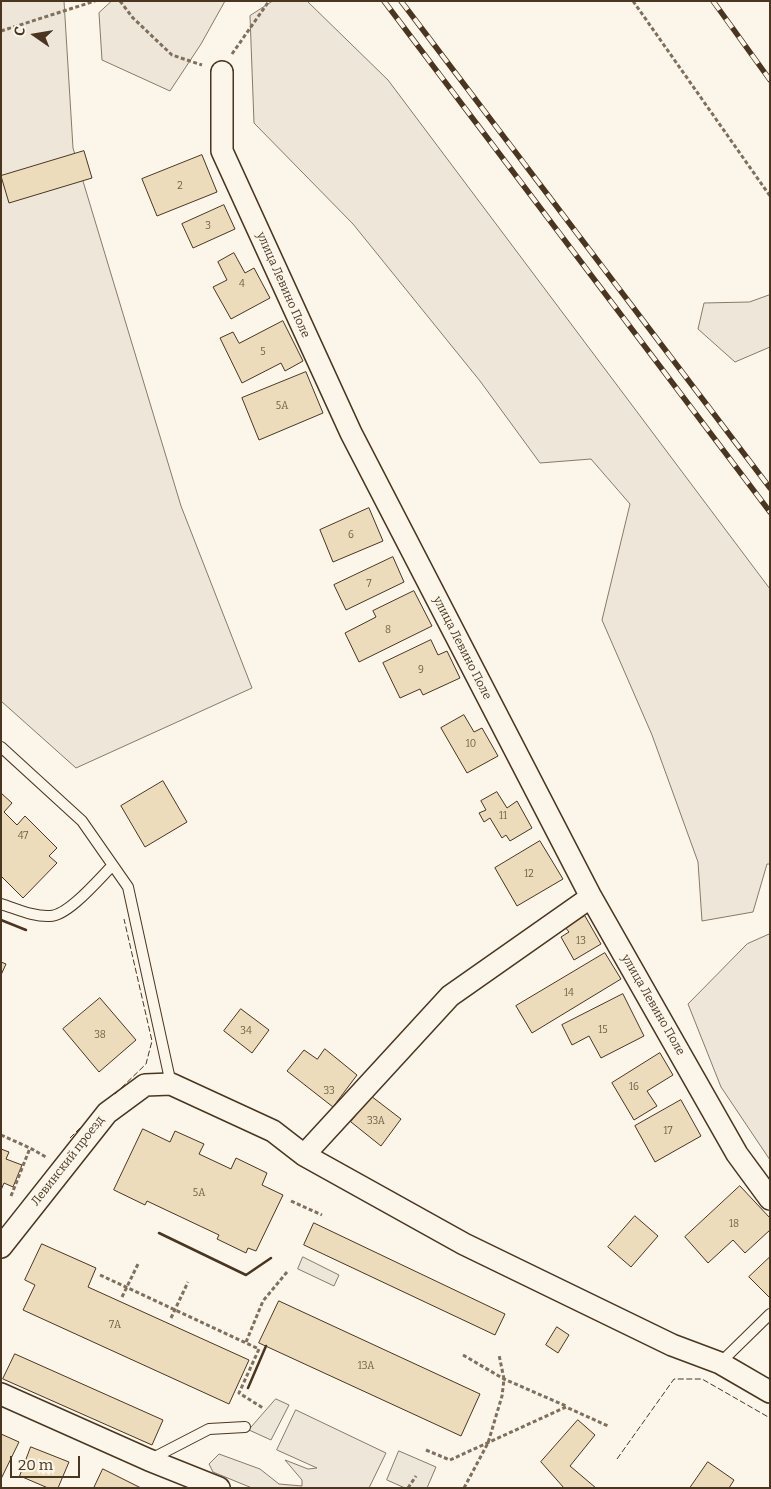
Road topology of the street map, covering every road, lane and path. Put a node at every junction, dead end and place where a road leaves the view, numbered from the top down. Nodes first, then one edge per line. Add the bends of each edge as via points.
1 (95, 1) edge
2 (120, 1) edge
3 (269, 1) edge
4 (633, 1) edge
5 (1, 31) edge
6 (222, 72) junction
7 (770, 196) edge
8 (1, 747) edge
9 (112, 866) junction
10 (591, 897) junction
11 (1, 904) edge
12 (171, 1084) junction
13 (1, 1135) edge
14 (304, 1155) junction
15 (770, 1199) edge
16 (291, 1201) dead end
17 (6, 1202) dead end
18 (322, 1215) dead end
19 (1, 1247) edge
20 (138, 1264) dead end
21 (287, 1272) dead end
22 (100, 1275) dead end
23 (188, 1282) dead end
24 (126, 1287) junction
25 (122, 1297) dead end
26 (175, 1309) junction
27 (770, 1314) edge
28 (170, 1318) dead end
29 (246, 1342) junction
30 (463, 1355) dead end
31 (499, 1355) dead end
32 (720, 1363) junction
33 (504, 1379) junction
34 (770, 1392) edge
35 (1, 1394) edge
36 (566, 1406) junction
37 (262, 1408) dead end
38 (608, 1426) dead end
39 (244, 1427) dead end
40 (488, 1443) junction
41 (426, 1450) dead end
42 (149, 1460) junction
43 (416, 1476) dead end
44 (219, 1488) edge
45 (408, 1488) edge
46 (464, 1488) edge

1 - 5 path
2 - 6 path via 172,55
3 - 6 path
4 - 7 path
6 - 10 street, улица Левино Поле via 222,151 351,434
8 - 9 lane via 82,822
9 - 11 lane via 71,908 52,917 34,915
9 - 12 lane via 128,887
10 - 14 street via 450,996
10 - 15 street, улица Левино Поле via 737,1154
12 - 14 street via 273,1131
12 - 19 street, Левинский проезд via 145,1085 106,1113
13 - 17 path via 30,1148 12,1195
14 - 32 street via 464,1244 672,1345
16 - 18 path
20 - 24 path
21 - 29 path via 263,1301
22 - 24 path
23 - 26 path
24 - 25 path
24 - 26 path
26 - 28 path
26 - 29 path
27 - 32 lane
29 - 37 path via 260,1349 239,1393
30 - 33 path
31 - 33 path
32 - 34 street
33 - 36 path
33 - 40 path
35 - 42 street
36 - 38 path
36 - 40 path
39 - 42 lane via 209,1429
40 - 41 path via 450,1460
40 - 46 path
42 - 44 street
43 - 45 path

